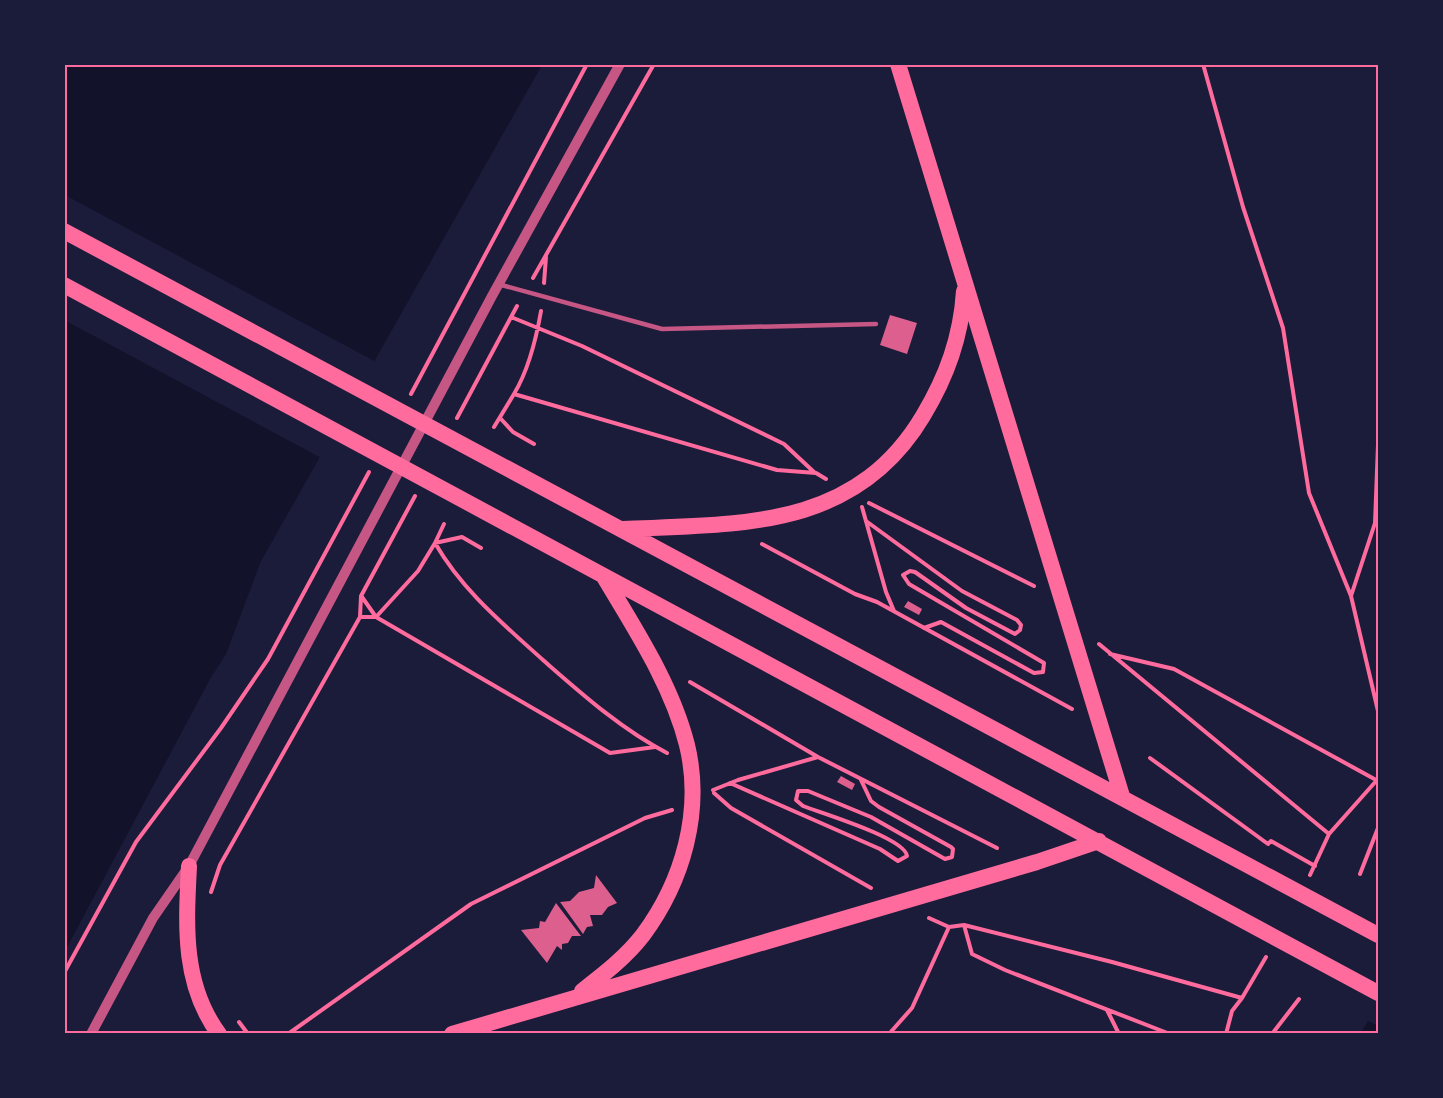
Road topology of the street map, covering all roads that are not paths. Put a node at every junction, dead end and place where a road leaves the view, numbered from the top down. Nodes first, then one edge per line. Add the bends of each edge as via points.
1 (620, 64) edge
2 (898, 64) edge
3 (64, 231) edge
4 (964, 281) junction
5 (498, 284) junction
6 (64, 285) edge
7 (876, 324) dead end
8 (622, 529) junction
9 (604, 577) junction
10 (1122, 796) junction
11 (1099, 841) junction
12 (189, 866) junction
13 (1378, 935) edge
14 (1378, 993) edge
15 (574, 997) junction
16 (91, 1034) edge
17 (219, 1034) edge
18 (452, 1034) edge

1 - 5 street
2 - 4 highway
3 - 8 highway
4 - 8 highway via 962,322 952,358 933,400 893,457 857,486 805,511 757,522
4 - 10 highway
5 - 7 lane via 662,329
5 - 12 street
6 - 9 highway
8 - 10 highway
9 - 11 highway
9 - 15 highway via 666,690 687,745 692,793 686,846 663,902 642,936 616,964
10 - 13 highway
11 - 14 highway
11 - 15 highway
12 - 16 street via 153,918
12 - 17 highway via 186,936 190,969 199,1001
15 - 18 highway

